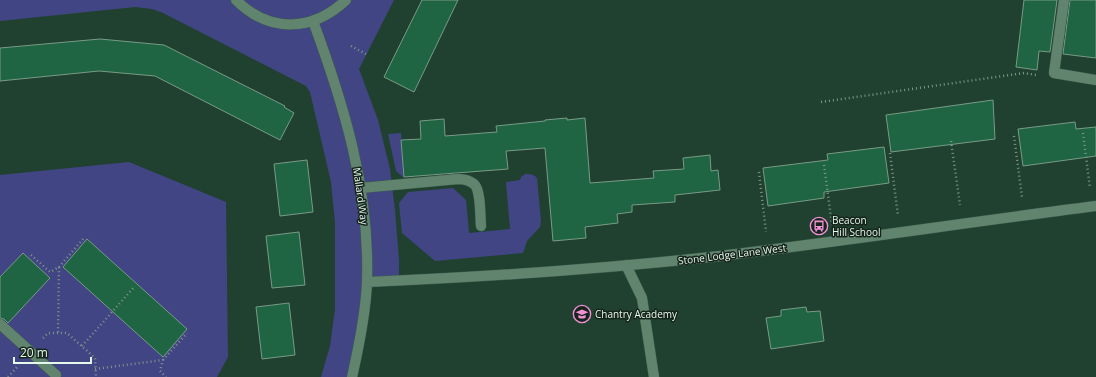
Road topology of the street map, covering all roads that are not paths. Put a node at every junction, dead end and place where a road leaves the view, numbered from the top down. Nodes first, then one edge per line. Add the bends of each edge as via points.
1 (236, 0) edge
2 (346, 0) edge
3 (1064, 0) edge
4 (313, 21) junction
5 (1096, 80) edge
6 (361, 188) junction
7 (1094, 207) edge
8 (481, 226) dead end
9 (626, 265) junction
10 (367, 282) junction
11 (0, 324) edge
12 (56, 376) edge
13 (352, 377) edge
14 (654, 377) edge

1 - 4 street via 265,20 289,24
2 - 4 street via 331,12
3 - 5 street via 1054,73
4 - 6 street, Mallard Way via 354,150
6 - 8 street via 468,180 477,189
6 - 10 street, Mallard Way
7 - 9 street, Stone Lodge Lane West via 768,250
9 - 10 street, Stone Lodge Lane West
9 - 14 street via 642,298
10 - 13 street, Mallard Way via 364,316
11 - 12 street

